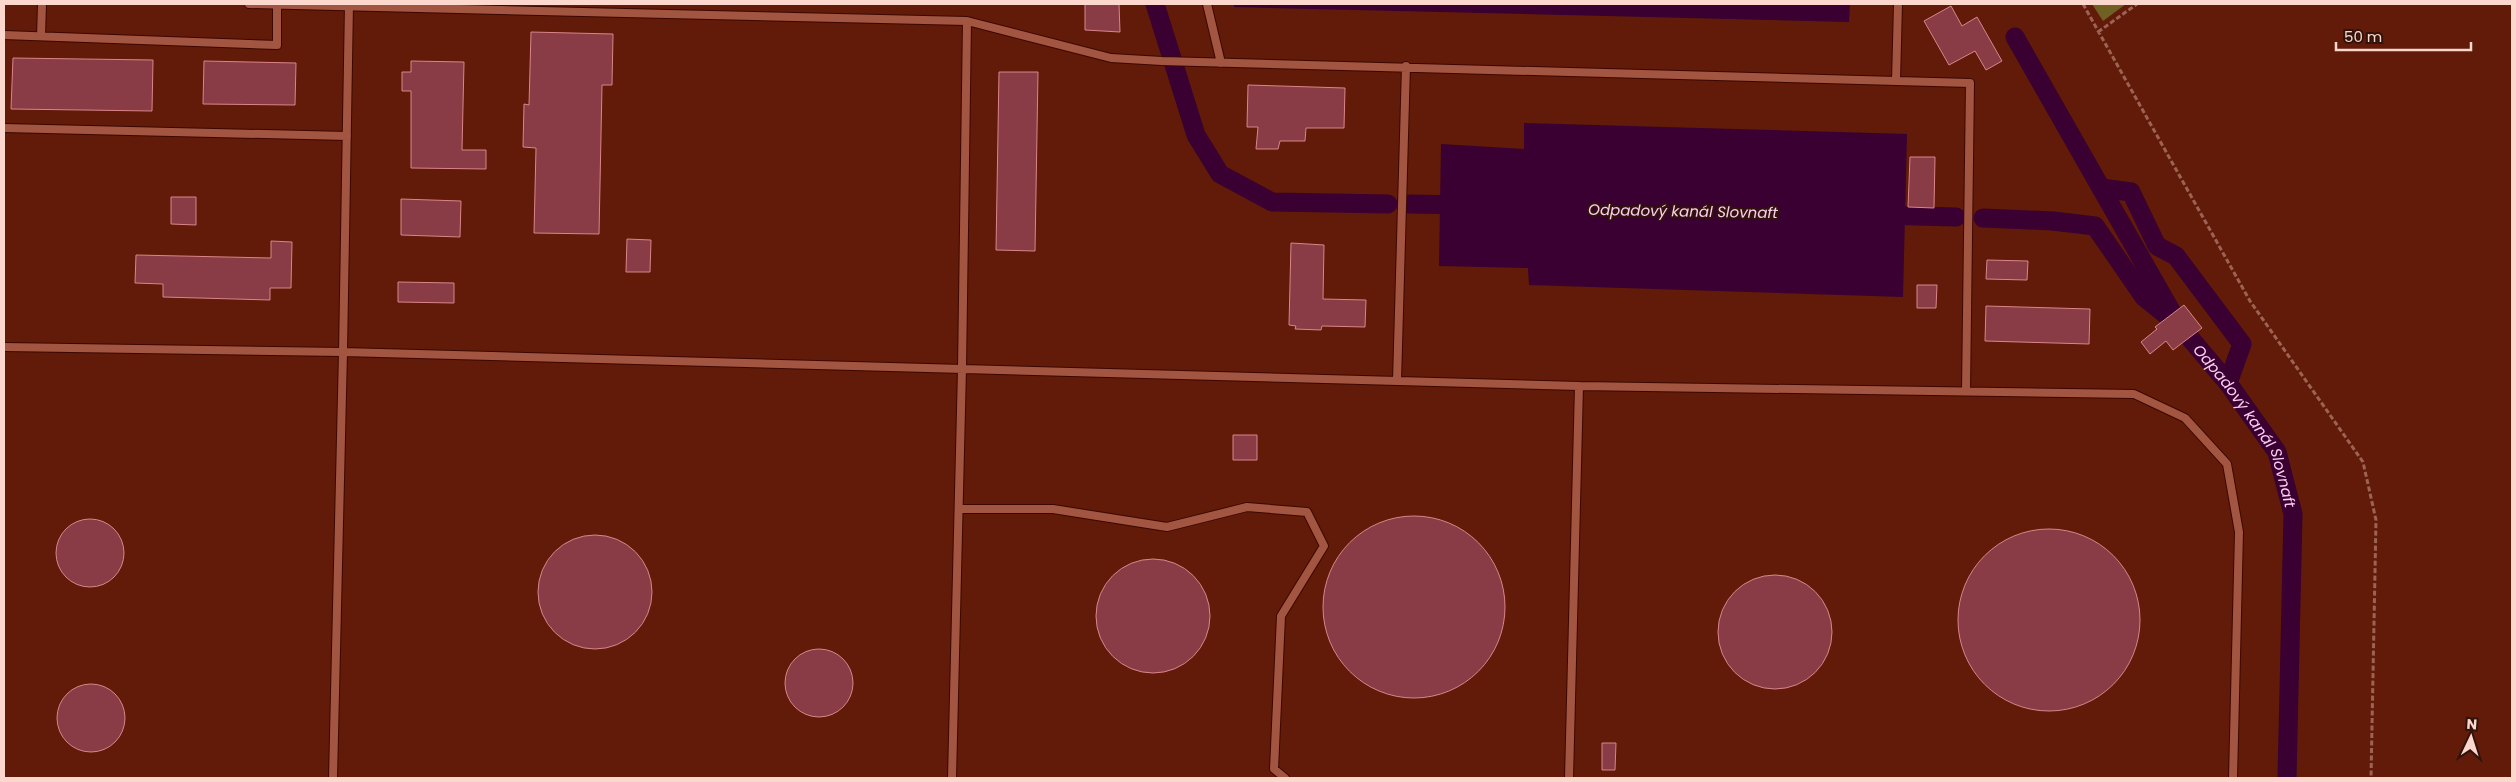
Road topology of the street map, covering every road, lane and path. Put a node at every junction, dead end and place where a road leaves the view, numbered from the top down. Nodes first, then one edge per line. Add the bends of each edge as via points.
1 (42, 4) edge
2 (249, 4) edge
3 (277, 4) edge
4 (1207, 4) edge
5 (1898, 4) edge
6 (2083, 4) edge
7 (2137, 4) edge
8 (349, 5) edge
9 (967, 21) junction
10 (2098, 32) junction
11 (4, 35) edge
12 (41, 36) junction
13 (1221, 62) junction
14 (1406, 66) junction
15 (1896, 81) junction
16 (4, 128) edge
17 (347, 136) junction
18 (4, 346) edge
19 (343, 352) junction
20 (962, 369) junction
21 (1397, 381) junction
22 (1578, 386) junction
23 (1966, 391) junction
24 (959, 509) junction
25 (333, 778) edge
26 (952, 778) edge
27 (1285, 778) edge
28 (1569, 778) edge
29 (2233, 778) edge
30 (2371, 778) edge

1 - 12 lane
2 - 3 lane
3 - 8 lane
3 - 12 lane via 277,45
4 - 13 lane
5 - 15 lane
6 - 10 path
7 - 10 path
8 - 9 lane
8 - 17 lane
9 - 13 lane via 1111,58
9 - 20 lane
10 - 30 path via 2250,301 2362,462 2376,520
11 - 12 lane
13 - 14 lane
14 - 15 lane
14 - 21 lane
15 - 23 lane via 1970,82
16 - 17 lane
17 - 19 lane
18 - 19 lane
19 - 20 lane
19 - 25 lane
20 - 21 lane
20 - 24 lane
21 - 22 lane
22 - 23 lane
22 - 28 lane
23 - 29 lane via 2134,394 2185,418 2227,464 2239,532
24 - 26 lane
24 - 27 lane via 1053,509 1167,527 1247,506 1307,512 1324,546 1281,616 1274,769

